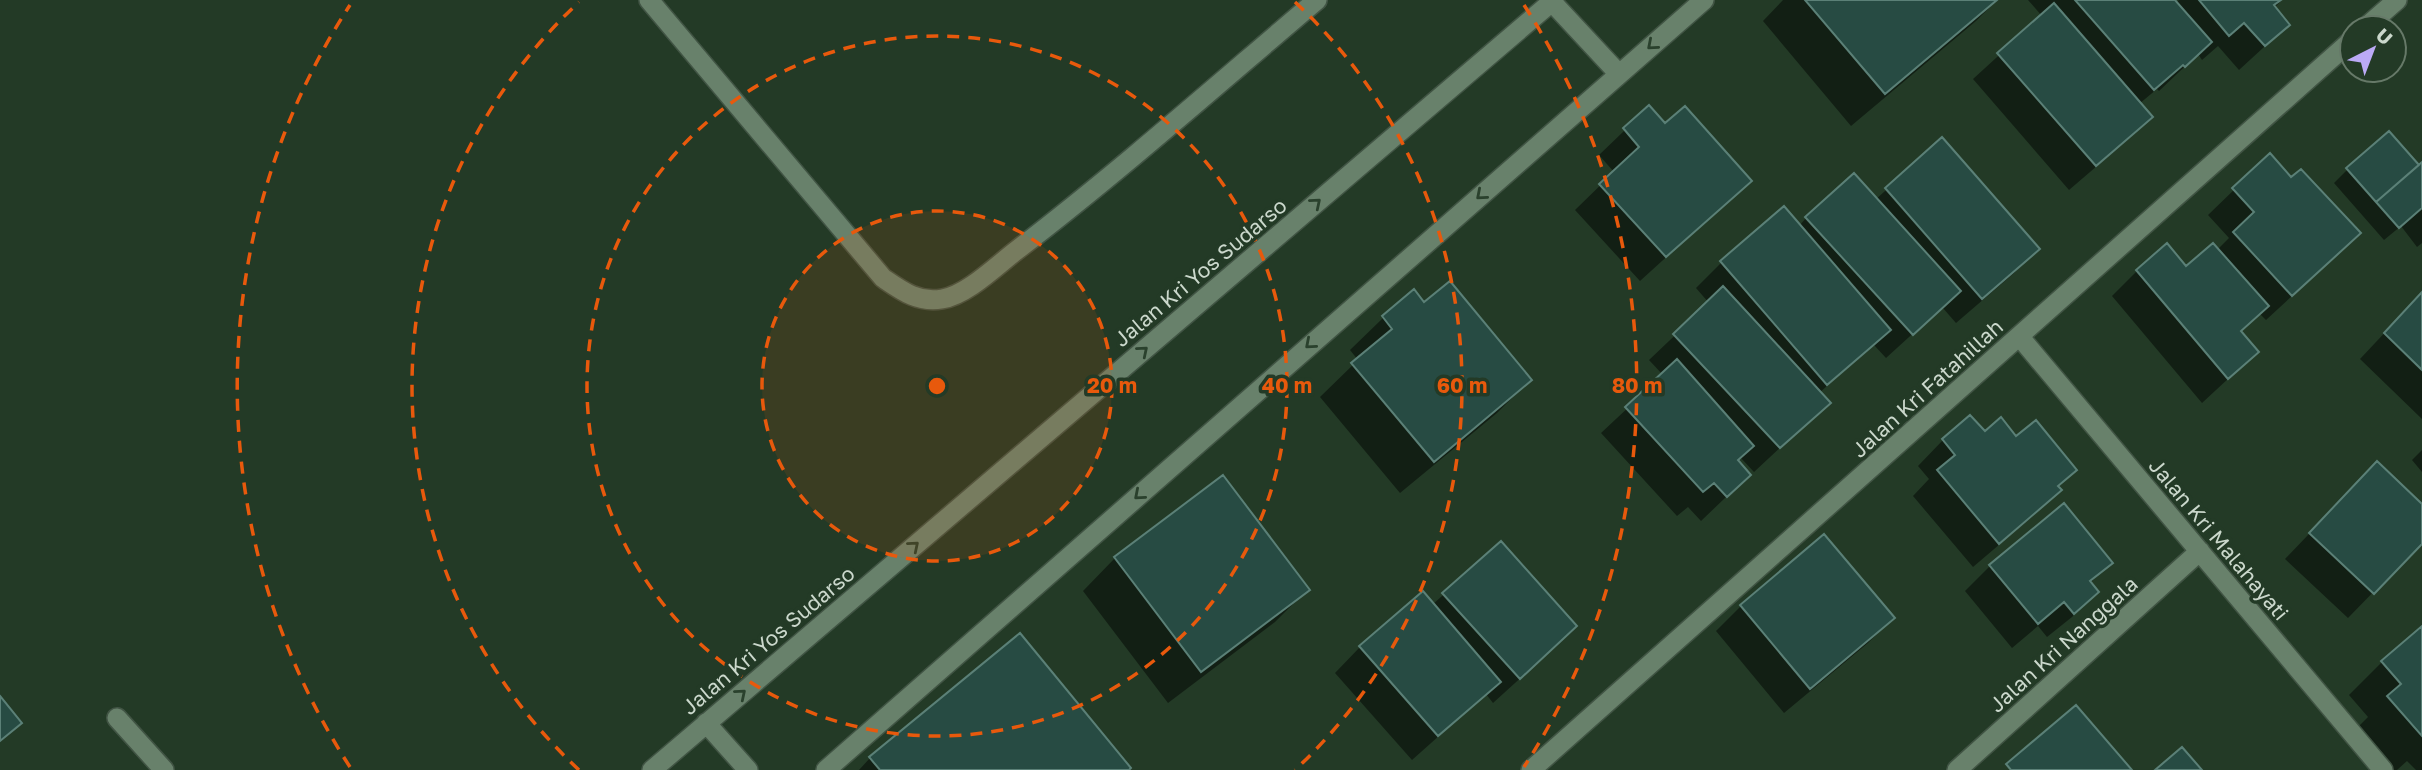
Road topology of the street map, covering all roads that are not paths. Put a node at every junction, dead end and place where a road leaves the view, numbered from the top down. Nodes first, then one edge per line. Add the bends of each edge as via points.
1 (649, 0) edge
2 (1317, 0) edge
3 (1703, 0) edge
4 (1553, 1) edge
5 (2393, 1) edge
6 (2380, 14) edge
7 (2338, 52) edge
8 (1619, 74) junction
9 (2019, 337) junction
10 (2200, 551) junction
11 (117, 718) dead end
12 (706, 723) junction
13 (2374, 767) edge
14 (164, 770) edge
15 (652, 770) edge
16 (748, 770) edge
17 (826, 770) edge
18 (1531, 770) edge
19 (1957, 770) edge

1 - 2 street via 884,278 921,300 962,292 1053,222
3 -> 8 street
4 - 8 street
12 -> 4 street, Jalan Kri Yos Sudarso
5 - 6 street
7 - 9 street, Jalan Kri Fatahillah
8 -> 17 street
9 - 10 street, Jalan Kri Malahayati
9 - 18 street, Jalan Kri Fatahillah
10 - 13 street, Jalan Kri Malahayati
10 - 19 street, Jalan Kri Nanggala
11 - 14 street
12 - 15 street, Jalan Kri Yos Sudarso
12 - 16 street

